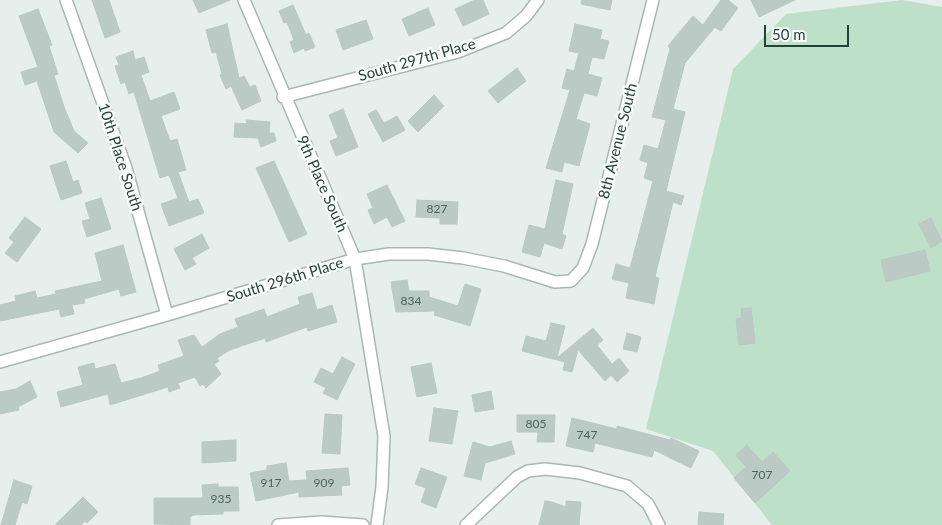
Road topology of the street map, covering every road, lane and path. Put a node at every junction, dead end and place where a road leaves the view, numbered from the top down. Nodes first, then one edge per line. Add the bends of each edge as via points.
1 (66, 0) edge
2 (244, 0) edge
3 (538, 0) edge
4 (653, 0) edge
5 (283, 97) junction
6 (355, 259) junction
7 (575, 279) joint
8 (167, 315) junction
9 (0, 362) edge
10 (278, 525) edge
11 (363, 525) edge
12 (377, 525) edge
13 (466, 525) edge
14 (659, 525) edge

1 - 8 street, 10th Place South via 126,168
2 - 5 street, 9th Place South
3 - 5 street, South 297th Place via 526,16 506,33 458,52
4 - 7 street, 8th Avenue South via 592,244
5 - 6 street, 9th Place South
6 - 7 street, South 296th Place via 389,254 428,254 504,266 555,282
6 - 8 street, South 296th Place
6 - 12 street, 9th Place South via 384,436
8 - 9 street, South 296th Place
10 - 11 street via 322,522
13 - 14 street via 517,477 536,469 572,472 627,486 641,496

